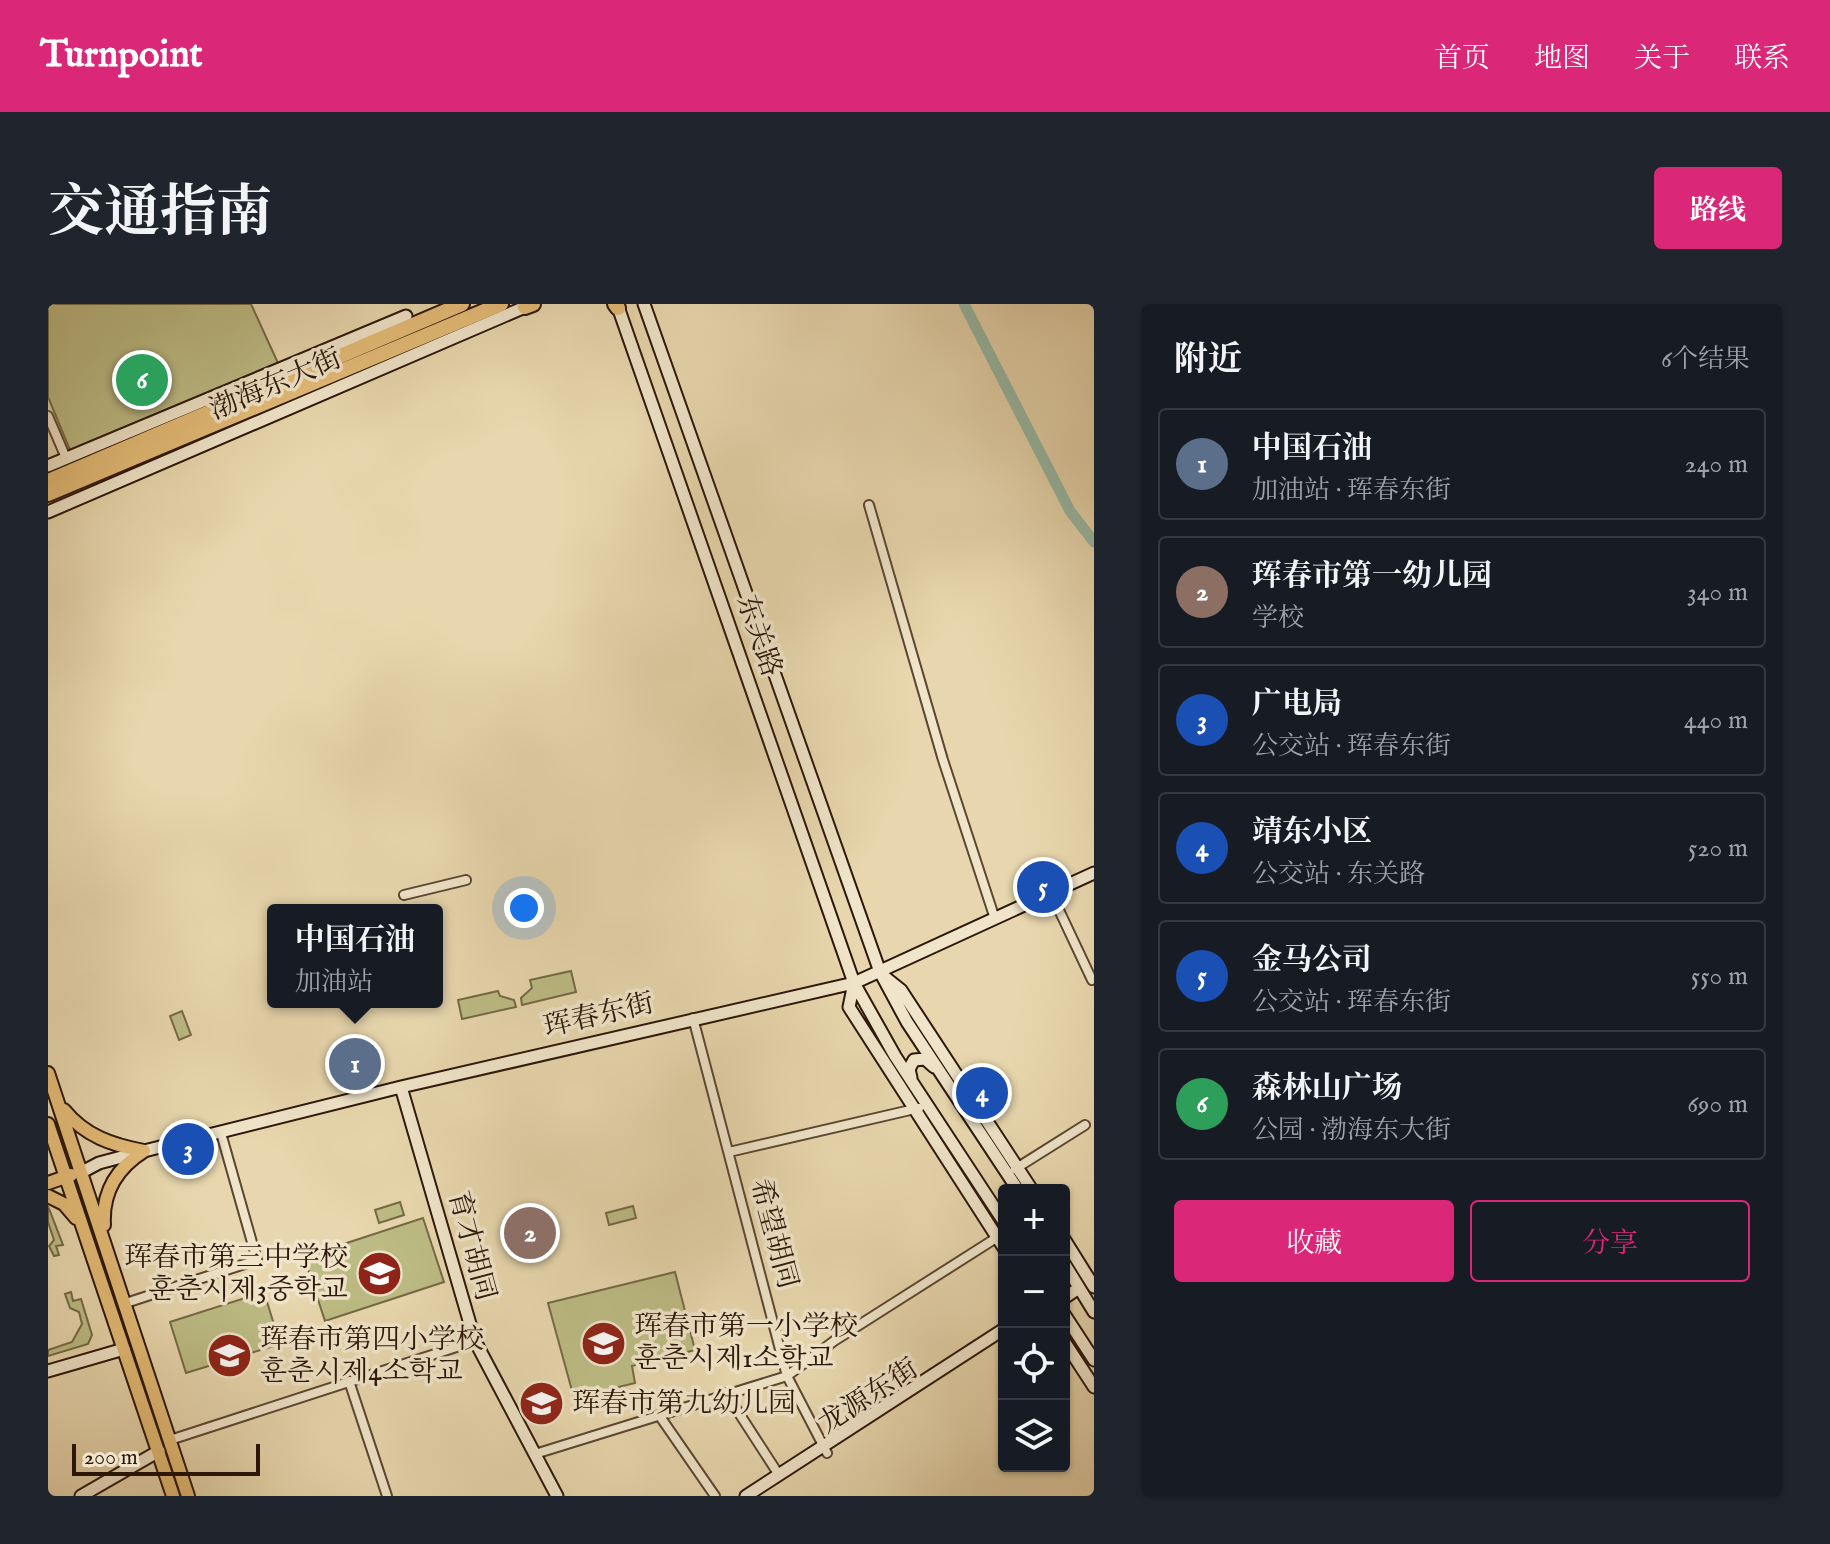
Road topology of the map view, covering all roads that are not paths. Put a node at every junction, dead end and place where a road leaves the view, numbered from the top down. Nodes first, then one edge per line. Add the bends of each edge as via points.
1 (401, 304) edge
2 (462, 304) edge
3 (501, 304) edge
4 (644, 304) edge
5 (617, 305) edge
6 (529, 306) edge
7 (408, 321) junction
8 (48, 416) edge
9 (66, 458) junction
10 (48, 466) edge
11 (48, 481) edge
12 (48, 494) edge
13 (869, 505) dead end
14 (48, 512) edge
15 (1094, 873) edge
16 (466, 880) dead end
17 (1051, 893) junction
18 (404, 895) dead end
19 (995, 919) junction
20 (880, 972) junction
21 (1092, 980) dead end
22 (854, 983) junction
23 (693, 1018) junction
24 (48, 1073) edge
25 (940, 1073) junction
26 (914, 1085) junction
27 (401, 1087) junction
28 (59, 1104) junction
29 (921, 1107) junction
30 (48, 1124) edge
31 (1085, 1125) dead end
32 (221, 1133) junction
33 (144, 1151) junction
34 (729, 1152) junction
35 (80, 1167) junction
36 (1012, 1171) junction
37 (65, 1172) junction
38 (48, 1174) edge
39 (48, 1183) edge
40 (1016, 1184) edge
41 (1026, 1184) edge
42 (48, 1196) edge
43 (998, 1214) edge
44 (998, 1232) edge
45 (104, 1240) junction
46 (998, 1241) edge
47 (90, 1243) junction
48 (1070, 1253) edge
49 (1070, 1270) edge
50 (1085, 1289) edge
51 (126, 1303) junction
52 (1094, 1312) edge
53 (1070, 1323) edge
54 (998, 1333) edge
55 (475, 1341) junction
56 (998, 1341) edge
57 (124, 1349) junction
58 (1070, 1350) edge
59 (1094, 1360) edge
60 (48, 1371) edge
61 (787, 1376) junction
62 (349, 1381) junction
63 (1094, 1387) edge
64 (726, 1393) junction
65 (659, 1415) junction
66 (170, 1440) junction
67 (825, 1450) junction
68 (159, 1451) junction
69 (535, 1454) junction
70 (779, 1475) junction
71 (81, 1496) edge
72 (173, 1496) edge
73 (188, 1496) edge
74 (387, 1496) edge
75 (557, 1496) edge
76 (715, 1496) edge
77 (746, 1496) edge
78 (760, 1496) edge

1 - 7 street
2 - 7 highway, 渤海东大街
3 - 12 highway, 渤海东大街
4 - 20 main road, 东关路
5 - 22 main road, 东关路
6 - 14 main road, 渤海东大街
7 - 9 main road, 渤海东大街
7 - 11 highway, 渤海东大街
8 - 9 street
9 - 10 main road, 渤海东大街
13 - 19 street
15 - 17 main road, 珲春东街
16 - 18 street
17 - 19 main road, 珲春东街
17 - 21 street
19 - 20 main road, 珲春东街
20 - 22 main road, 珲春东街
20 - 25 main road, 东关路
20 - 36 main road, 东关路 via 901,990
22 - 23 main road, 珲春东街
22 - 26 main road, 东关路
22 - 29 main road, 东关路 via 849,1007
23 - 27 main road, 珲春东街
23 - 34 street, 希望胡同
24 - 28 main road
25 - 26 main road via 925,1059 914,1060 909,1072
25 - 36 main road, 东关路
26 - 29 main road, 东关路
27 - 32 main road, 珲春东街
27 - 55 main road, 育才胡同
28 - 33 main road via 82,1129
28 - 35 main road
29 - 34 street
29 - 43 main road, 东关路
29 - 44 main road, 东关路
30 - 37 main road
31 - 36 street
32 - 33 main road, 珲春东街
32 - 51 street via 257,1260
33 - 35 main road, 珲春东街
33 - 45 main road via 127,1162 106,1195
34 - 61 street, 希望胡同
35 - 37 main road
35 - 45 main road
36 - 40 main road, 东关路
36 - 41 main road, 东关路
37 - 38 main road
37 - 39 main road
37 - 47 main road
42 - 47 main road via 71,1209
45 - 51 main road
46 - 61 street via 834,1341
47 - 57 main road
48 - 50 main road
49 - 50 main road
50 - 52 main road
51 - 66 main road
53 - 59 main road
54 - 67 main road, 龙源东街
55 - 62 street
55 - 69 main road, 育才胡同
56 - 67 main road, 龙源东街
57 - 60 main road
57 - 68 main road
58 - 63 main road
61 - 64 street
61 - 67 street, 希望胡同
62 - 66 street
62 - 74 street
64 - 65 street
64 - 70 street
65 - 69 street
65 - 76 street
66 - 73 main road
67 - 70 main road, 龙源东街
67 - 78 main road, 龙源东街
68 - 71 main road
68 - 72 main road
69 - 75 main road, 育才胡同
70 - 77 main road, 龙源东街

